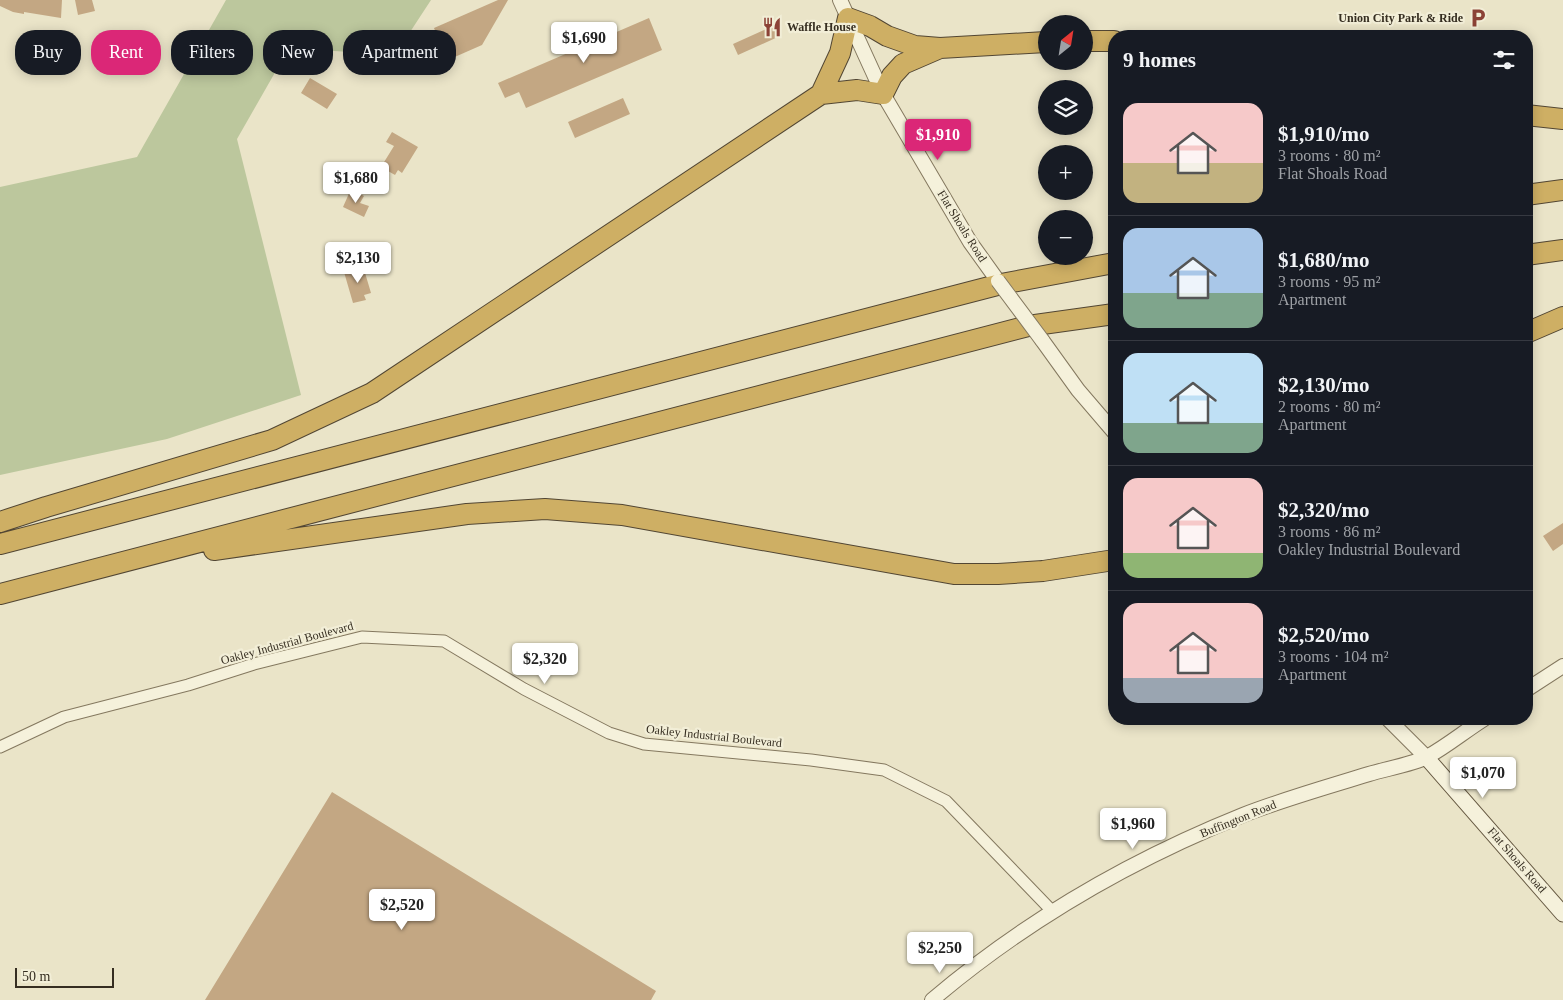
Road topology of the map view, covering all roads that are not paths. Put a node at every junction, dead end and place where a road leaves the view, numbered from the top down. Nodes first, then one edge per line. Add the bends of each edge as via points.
1 (844, 9) edge
2 (1093, 41) edge
3 (1108, 41) edge
4 (1038, 42) edge
5 (940, 48) junction
6 (821, 94) junction
7 (883, 94) junction
8 (1533, 116) edge
9 (1563, 119) edge
10 (1563, 190) edge
11 (1533, 194) edge
12 (1563, 250) edge
13 (1533, 254) edge
14 (1108, 264) edge
15 (1108, 315) edge
16 (1563, 317) edge
17 (1533, 331) edge
18 (1108, 425) edge
19 (0, 522) edge
20 (0, 544) edge
21 (1108, 561) edge
22 (118, 564) junction
23 (0, 594) edge
24 (1563, 666) edge
25 (1533, 685) edge
26 (1394, 725) edge
27 (1475, 725) edge
28 (0, 747) edge
29 (1426, 757) junction
30 (1053, 912) junction
31 (1563, 914) edge
32 (932, 1000) edge

1 - 5 highway via 888,36 915,46
1 - 6 highway via 840,53
1 - 7 street, Flat Shoals Road
2 - 3 highway
4 - 5 highway
5 - 7 highway via 903,64
6 - 7 highway via 857,90
6 - 19 highway via 372,393 272,440
7 - 18 street, Flat Shoals Road, bridge via 970,242 1078,390
8 - 9 highway
10 - 11 highway
12 - 13 highway
14 - 20 highway via 1001,284
15 - 22 highway via 1028,326
16 - 17 highway
21 - 22 highway via 1043,571 954,574 622,515 545,509 468,514
22 - 23 highway
24 - 25 street
26 - 29 street, Flat Shoals Road
27 - 29 street, Buffington Road
28 - 30 street, Oakley Industrial Boulevard via 64,717 362,637 444,641 524,689 609,733 644,744 884,770 946,801
29 - 30 street, Buffington Road via 1244,815 1173,846
29 - 31 main road, Flat Shoals Road
30 - 32 street, Buffington Road

